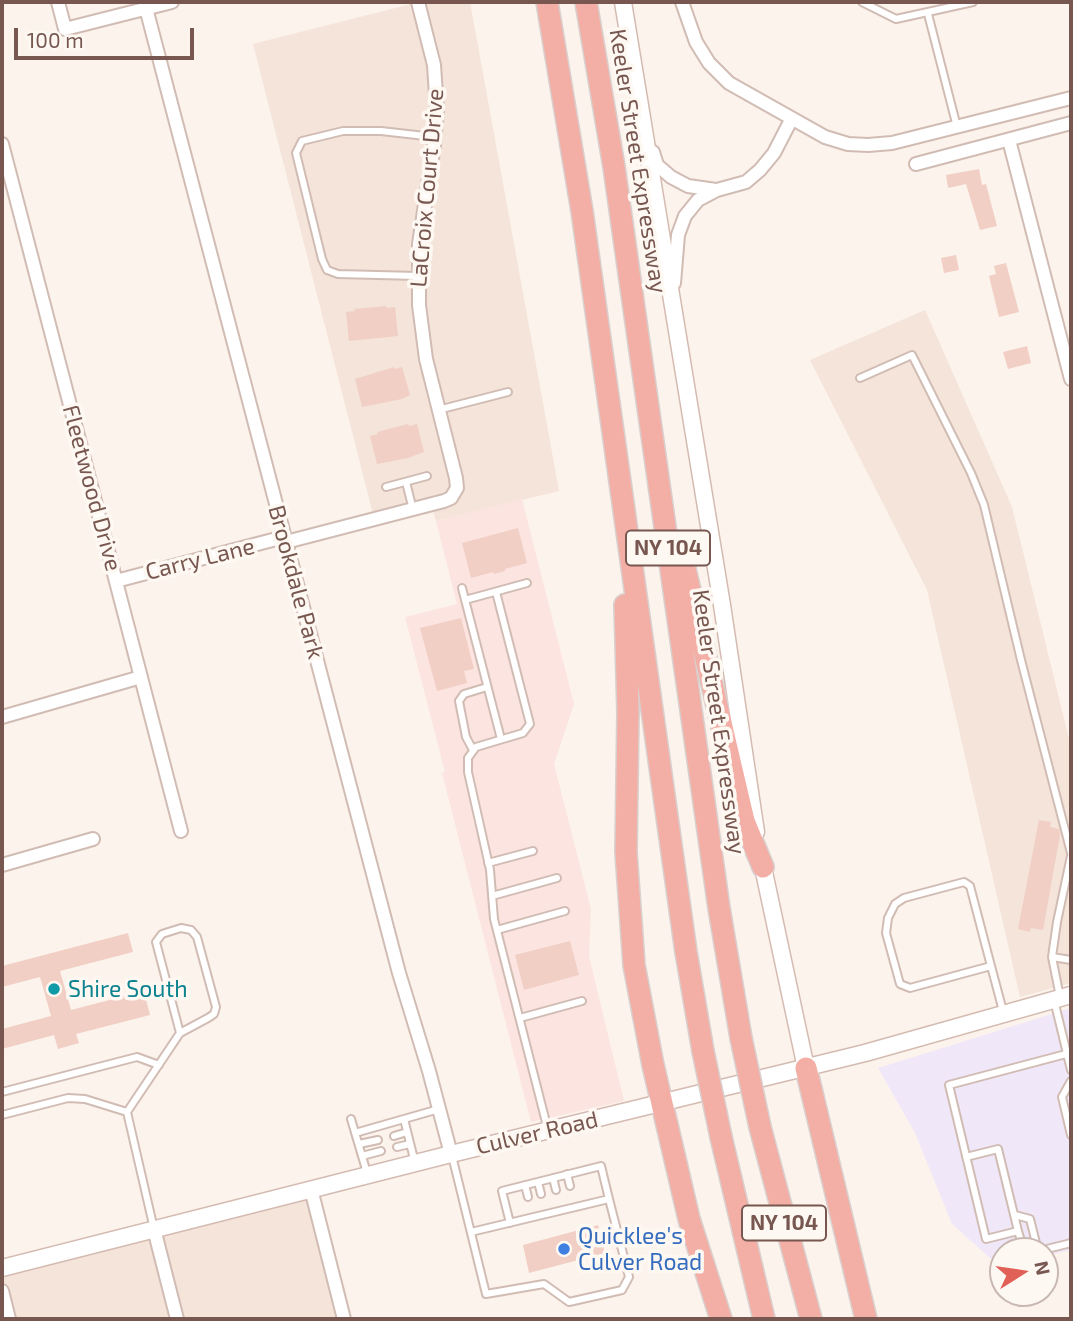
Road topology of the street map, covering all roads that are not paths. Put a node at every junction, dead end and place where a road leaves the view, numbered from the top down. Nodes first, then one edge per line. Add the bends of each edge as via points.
1 (58, 2) edge
2 (172, 2) edge
3 (418, 2) edge
4 (547, 2) edge
5 (586, 2) edge
6 (623, 2) edge
7 (682, 2) edge
8 (862, 2) edge
9 (973, 2) edge
10 (146, 9) junction
11 (928, 14) junction
12 (1071, 98) edge
13 (790, 120) junction
14 (1071, 123) edge
15 (643, 127) junction
16 (957, 127) junction
17 (436, 137) junction
18 (1009, 140) junction
19 (2, 144) edge
20 (916, 164) dead end
21 (716, 190) junction
22 (417, 276) junction
23 (672, 301) junction
24 (642, 363) junction
25 (860, 378) dead end
26 (1071, 379) edge
27 (508, 392) dead end
28 (438, 410) junction
29 (619, 472) junction
30 (427, 477) dead end
31 (406, 482) junction
32 (386, 487) dead end
33 (413, 510) junction
34 (285, 540) junction
35 (116, 580) junction
36 (527, 583) dead end
37 (461, 588) dead end
38 (496, 592) junction
39 (465, 600) junction
40 (141, 677) junction
41 (487, 687) junction
42 (2, 717) edge
43 (501, 739) junction
44 (473, 750) junction
45 (181, 831) dead end
46 (93, 839) dead end
47 (533, 851) dead end
48 (1071, 854) edge
49 (488, 863) junction
50 (2, 865) edge
51 (763, 867) junction
52 (557, 878) dead end
53 (492, 896) junction
54 (565, 911) dead end
55 (496, 930) junction
56 (1052, 957) junction
57 (1071, 960) edge
58 (991, 965) junction
59 (1062, 997) edge
60 (582, 1001) dead end
61 (1003, 1013) junction
62 (520, 1018) junction
63 (180, 1033) junction
64 (1066, 1054) junction
65 (159, 1065) junction
66 (806, 1068) junction
67 (1071, 1070) edge
68 (1071, 1081) edge
69 (2, 1092) edge
70 (662, 1104) junction
71 (439, 1109) junction
72 (127, 1112) junction
73 (2, 1115) edge
74 (351, 1119) dead end
75 (404, 1119) junction
76 (548, 1131) junction
77 (407, 1132) junction
78 (355, 1133) junction
79 (1071, 1135) edge
80 (394, 1136) dead end
81 (378, 1140) dead end
82 (359, 1144) junction
83 (410, 1144) junction
84 (397, 1147) dead end
85 (382, 1151) dead end
86 (451, 1154) junction
87 (362, 1156) junction
88 (967, 1157) junction
89 (415, 1163) junction
90 (567, 1174) junction
91 (368, 1175) junction
92 (553, 1178) junction
93 (538, 1182) junction
94 (524, 1185) junction
95 (570, 1186) dead end
96 (311, 1189) junction
97 (556, 1190) dead end
98 (541, 1194) dead end
99 (528, 1198) dead end
100 (609, 1199) junction
101 (1015, 1215) junction
102 (510, 1223) junction
103 (154, 1230) junction
104 (1018, 1231) junction
105 (471, 1232) junction
106 (1020, 1237) edge
107 (1034, 1237) edge
108 (2, 1268) edge
109 (2, 1292) edge
110 (9, 1319) edge
111 (177, 1319) edge
112 (344, 1319) edge
113 (722, 1319) edge
114 (764, 1319) edge
115 (811, 1319) edge
116 (866, 1319) edge

1 - 10 street via 65,29
2 - 10 street
3 - 17 street, LaCroix Court Drive via 435,73
4 - 29 highway, NY 104
5 - 24 highway, Keeler Street Expressway / NY 104
6 - 15 main road
7 - 13 street via 709,63 729,83
8 - 11 lane via 896,19
9 - 11 lane
10 - 34 street, Brookdale Park
11 - 16 lane
12 - 16 street
13 - 16 street via 825,138 868,145
13 - 21 street via 760,170 746,183
14 - 18 street
15 - 21 street via 657,165 688,186
15 - 23 main road
17 - 22 street, LaCroix Court Drive
17 - 22 lane via 343,131 307,139 296,149 327,270 342,275
18 - 20 street
18 - 26 street
19 - 35 street, Fleetwood Drive
21 - 23 street via 698,200 685,216 678,235
22 - 28 street, LaCroix Court Drive via 422,333
23 - 51 main road
24 - 51 highway via 697,629 744,821
24 - 115 highway, Keeler Street Expressway / NY 104, bridge via 741,1038
25 - 48 lane via 912,355 971,473 984,505
27 - 28 lane
28 - 33 street, LaCroix Court Drive via 457,488 448,500
29 - 70 highway via 628,684 629,907 636,976
29 - 114 highway, NY 104, bridge via 703,1051
30 - 31 lane
31 - 32 lane
31 - 33 lane
33 - 34 street, Carry Lane
34 - 35 street, Carry Lane
34 - 71 street, Brookdale Park via 401,982
35 - 40 street, Fleetwood Drive
36 - 38 lane
37 - 39 lane
38 - 39 lane
38 - 43 lane via 530,720 526,731
39 - 41 lane
40 - 42 street
40 - 45 street, Fleetwood Drive
41 - 43 lane
41 - 44 lane via 464,694 458,701
43 - 44 lane
44 - 49 lane via 468,772
46 - 50 street
47 - 49 lane
48 - 56 lane
49 - 53 lane
51 - 66 main road
52 - 53 lane
53 - 55 lane
54 - 55 lane
55 - 62 lane
56 - 57 lane
56 - 59 lane
58 - 58 lane via 970,886 964,882 895,904 886,933 900,984 910,988
58 - 61 lane
59 - 61 main road, Culver Road
59 - 64 lane
60 - 62 lane
61 - 66 main road, Culver Road
62 - 76 lane
63 - 63 lane via 156,942 162,934 181,928 197,937 216,1007 214,1014
63 - 65 lane
64 - 67 lane
64 - 88 lane via 949,1085
65 - 69 lane via 137,1057
65 - 72 lane
66 - 70 main road, Culver Road
66 - 116 highway
68 - 79 lane via 1062,1097
70 - 76 main road, Culver Road
70 - 113 highway via 695,1241
71 - 75 lane
71 - 86 street, Brookdale Park
72 - 73 lane via 68,1098
72 - 103 lane
74 - 78 lane
75 - 77 lane
75 - 78 lane
76 - 86 main road, Culver Road
77 - 80 lane
77 - 83 lane
78 - 82 lane
81 - 82 lane
82 - 87 lane
83 - 84 lane
83 - 89 lane
85 - 87 lane
86 - 89 main road, Culver Road
86 - 105 lane
87 - 91 lane
88 - 101 lane via 998,1149
88 - 104 lane via 986,1239
89 - 91 main road, Culver Road
90 - 92 lane
90 - 95 lane
90 - 100 lane via 601,1166
91 - 96 main road, Culver Road
92 - 93 lane
92 - 97 lane
93 - 94 lane
93 - 98 lane
94 - 99 lane
94 - 102 lane via 502,1191
96 - 103 main road, Culver Road
96 - 112 street
100 - 102 lane via 575,1203
100 - 105 lane via 629,1277 622,1290 569,1303 544,1284 486,1294
101 - 104 lane
101 - 107 lane via 1030,1219
102 - 105 lane
103 - 108 main road, Culver Road
103 - 111 street
104 - 106 lane
109 - 110 street

